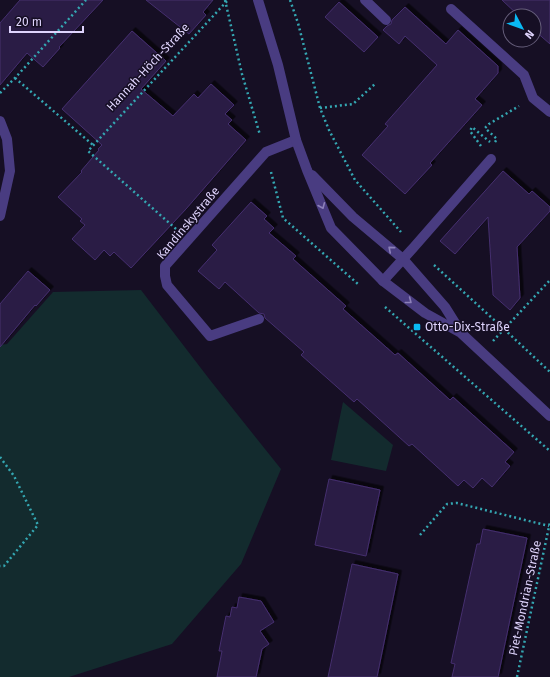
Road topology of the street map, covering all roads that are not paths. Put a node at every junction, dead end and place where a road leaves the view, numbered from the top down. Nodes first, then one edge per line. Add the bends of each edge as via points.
1 (258, 0) edge
2 (365, 0) edge
3 (451, 9) dead end
4 (386, 20) dead end
5 (550, 112) edge
6 (0, 121) edge
7 (296, 140) junction
8 (491, 159) road end
9 (308, 170) junction
10 (0, 216) edge
11 (403, 259) junction
12 (383, 281) junction
13 (259, 319) dead end
14 (461, 332) junction
15 (550, 416) edge

1 - 7 street via 278,65
2 - 4 street
3 - 5 street via 524,75 533,98
6 - 10 street via 7,139 10,171
7 - 9 street
7 - 13 street, Kandinskystraße via 266,152 165,266 167,285 210,336
8 - 11 street
11 -> 9 street via 353,217
9 -> 12 street via 332,228
11 - 12 street
11 - 14 street via 445,308
12 -> 14 street via 425,313
14 - 15 street

